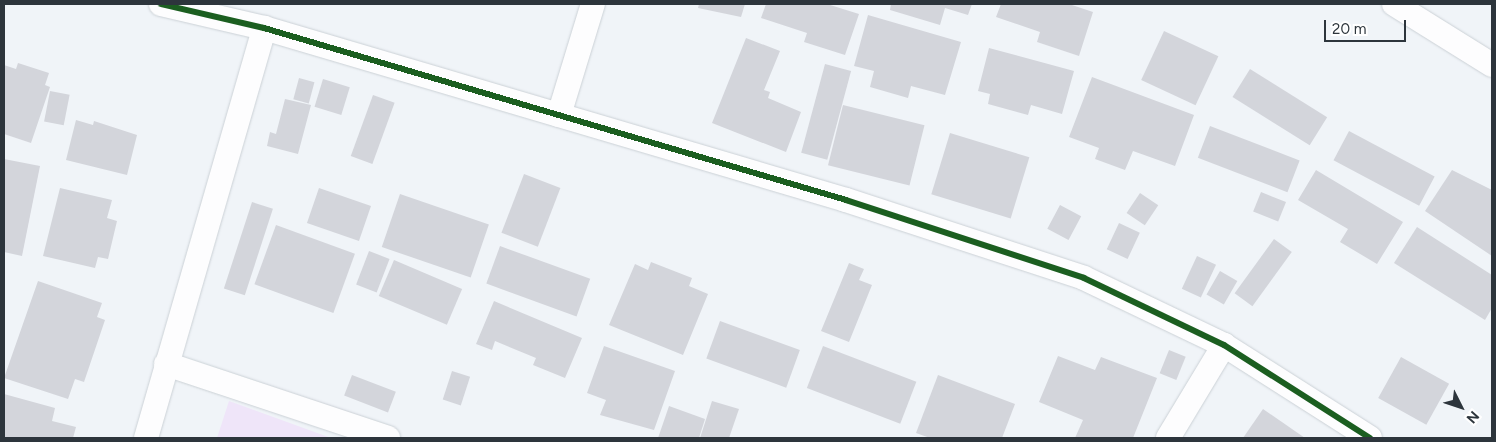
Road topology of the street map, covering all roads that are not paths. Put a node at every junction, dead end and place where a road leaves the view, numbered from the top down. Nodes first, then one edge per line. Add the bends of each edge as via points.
1 (161, 4) edge
2 (593, 4) edge
3 (1394, 4) edge
4 (264, 28) junction
5 (1492, 65) edge
6 (560, 115) junction
7 (1224, 345) junction
8 (166, 364) junction
9 (146, 438) edge
10 (388, 438) edge
11 (1168, 438) edge
12 (1370, 438) edge

1 - 4 street
2 - 6 street
3 - 5 street
4 - 6 street
4 - 8 street
6 - 7 street via 846,200 1084,278
7 - 11 street
7 - 12 street
8 - 9 street
8 - 10 street

